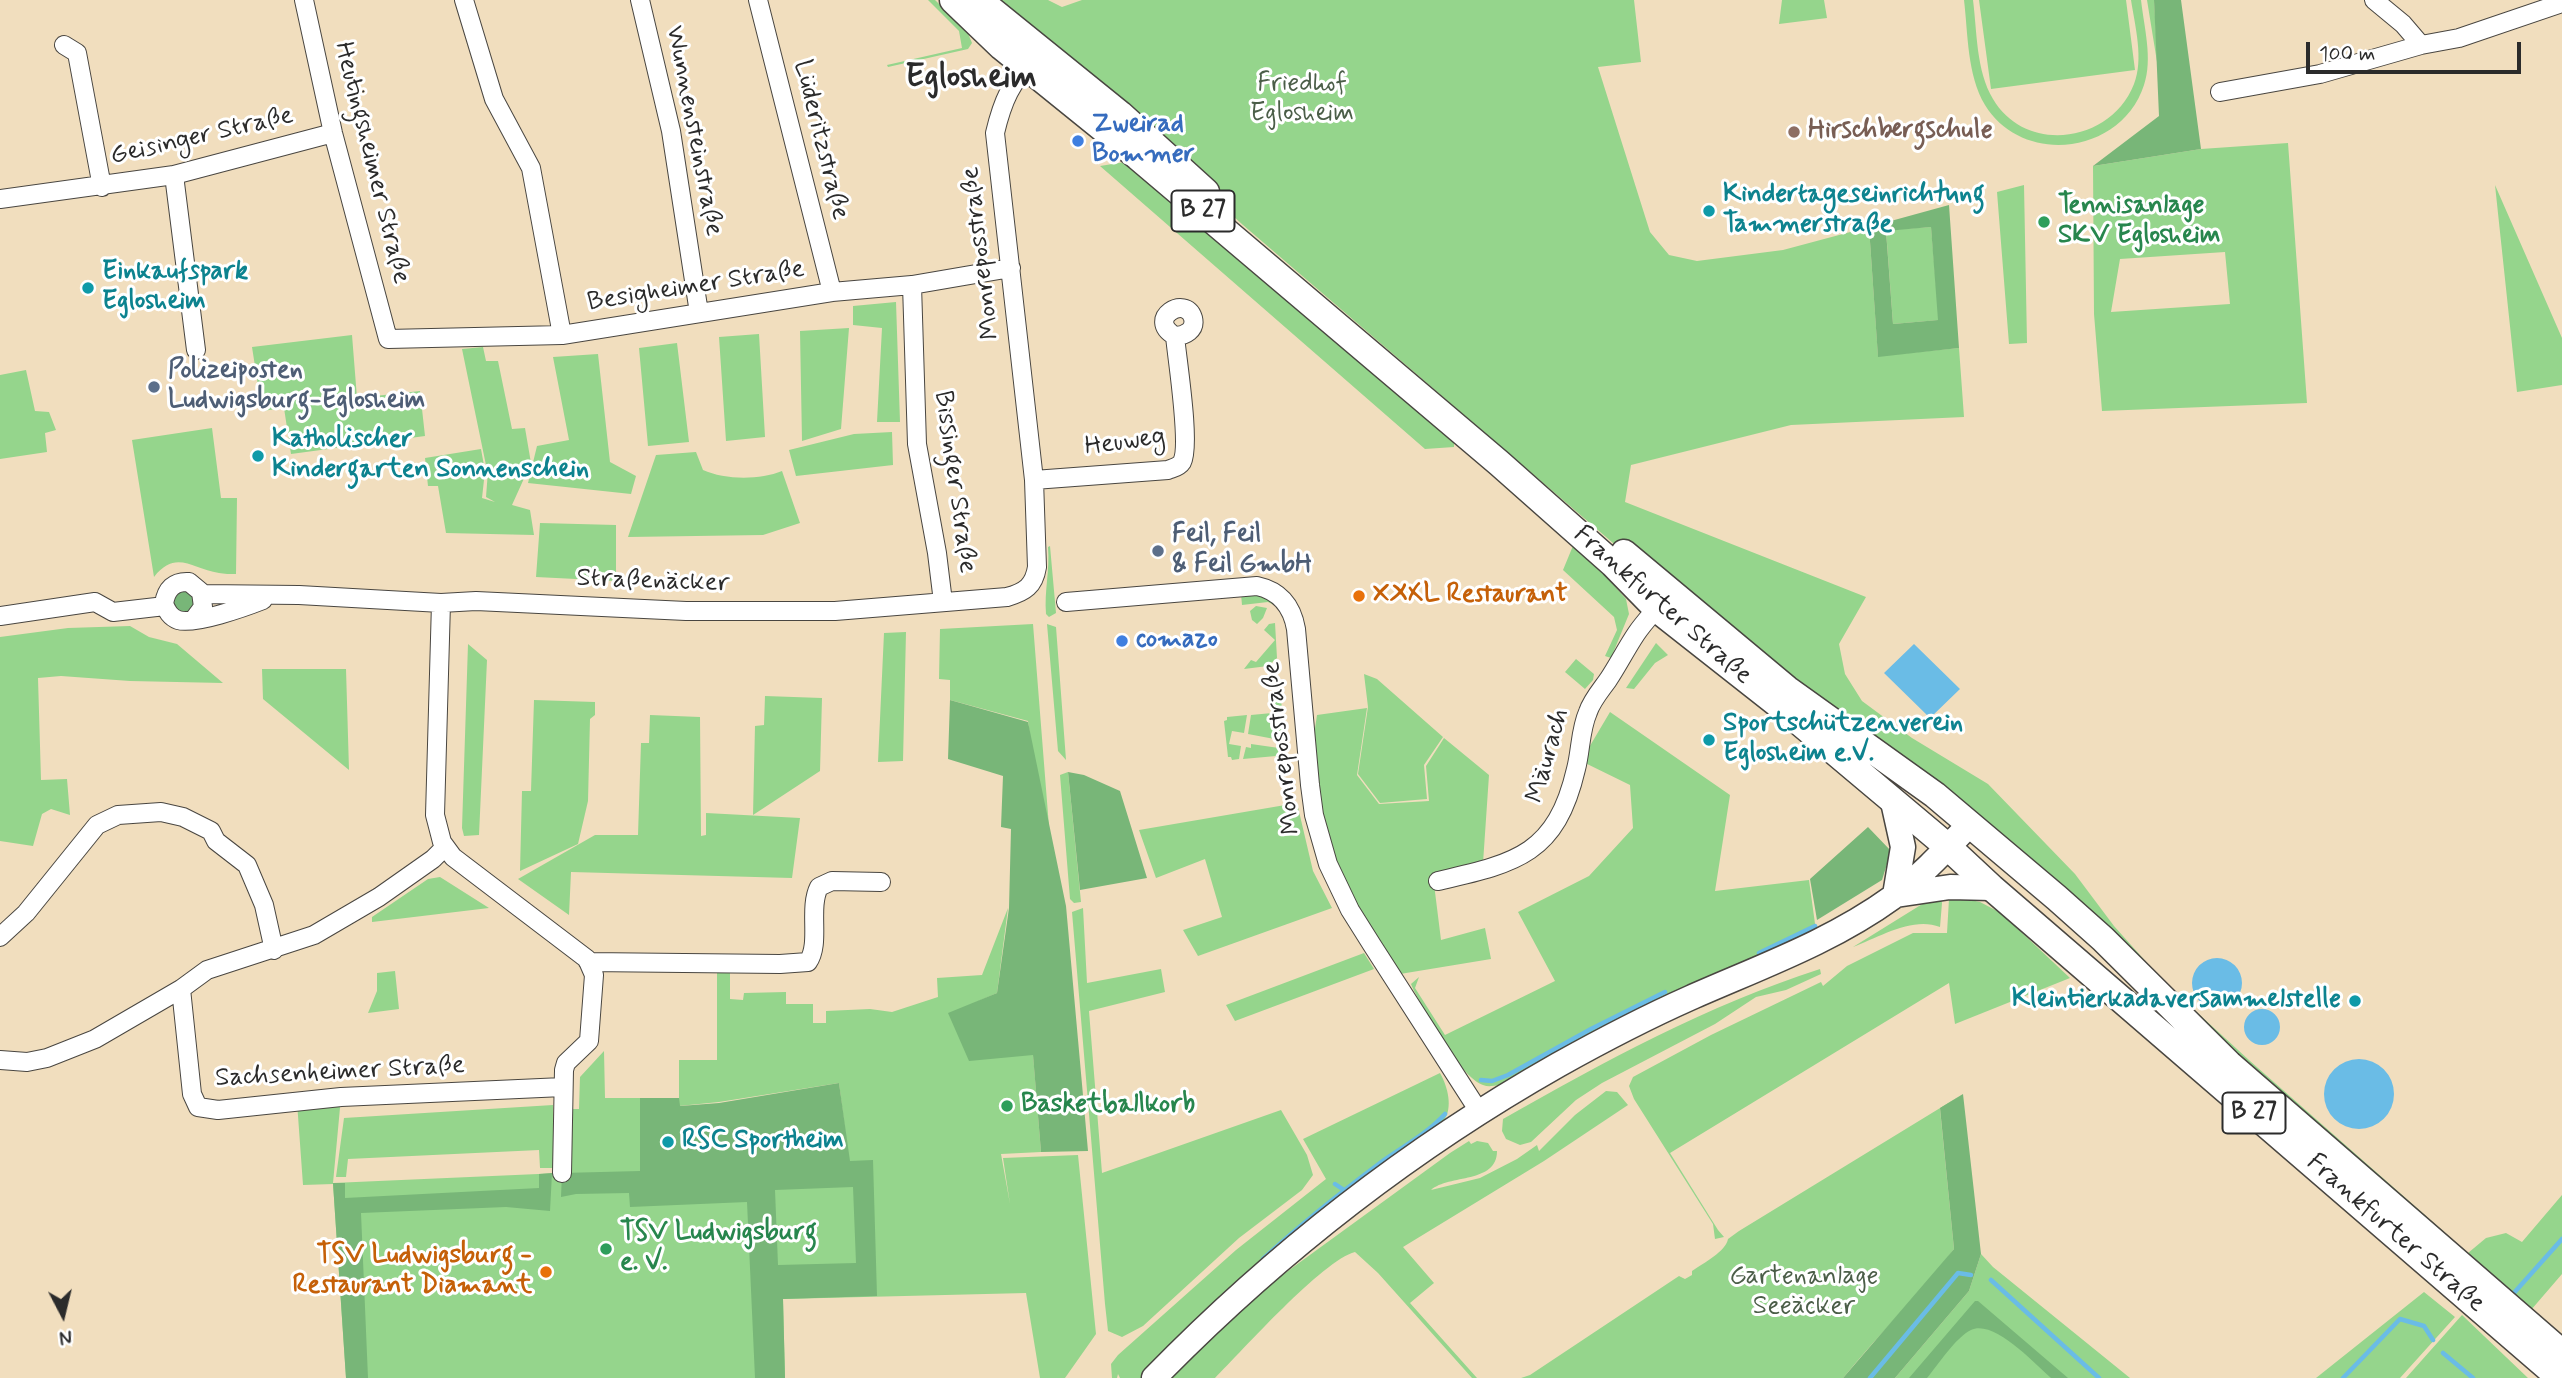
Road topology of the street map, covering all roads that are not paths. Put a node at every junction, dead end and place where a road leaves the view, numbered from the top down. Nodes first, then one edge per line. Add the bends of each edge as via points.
1 (304, 0) edge
2 (464, 0) edge
3 (640, 0) edge
4 (758, 0) edge
5 (953, 0) edge
6 (2374, 0) edge
7 (984, 2) edge
8 (2562, 3) edge
9 (64, 45) dead end
10 (2421, 45) junction
11 (1033, 58) junction
12 (2220, 92) dead end
13 (333, 133) junction
14 (174, 175) junction
15 (102, 187) junction
16 (0, 199) edge
17 (1011, 268) junction
18 (912, 285) junction
19 (832, 292) junction
20 (699, 313) junction
21 (562, 335) junction
22 (1175, 336) dead end
23 (388, 339) joint
24 (196, 350) dead end
25 (1034, 480) junction
26 (1030, 587) joint
27 (202, 594) junction
28 (273, 596) junction
29 (1663, 601) junction
30 (943, 602) junction
31 (1066, 602) dead end
32 (441, 603) junction
33 (165, 606) junction
34 (0, 616) edge
35 (194, 619) junction
36 (1893, 802) junction
37 (1970, 824) junction
38 (445, 847) junction
39 (1948, 847) junction
40 (1438, 881) dead end
41 (881, 882) dead end
42 (1992, 888) junction
43 (1895, 895) junction
44 (0, 937) edge
45 (274, 950) junction
46 (588, 961) junction
47 (181, 989) junction
48 (0, 1060) edge
49 (563, 1087) junction
50 (1480, 1113) junction
51 (562, 1173) dead end
52 (2562, 1353) edge
53 (1154, 1378) edge
54 (2560, 1378) edge

1 - 13 street, Heutingsheimer Straße
2 - 21 street via 494,99 531,168
3 - 20 street, Wunnensteinstraße via 671,131
4 - 19 street, Lüderitzstraße
5 - 11 main road, Frankfurter Straße / B 27
6 - 10 street
7 - 11 main road, Frankfurter Straße / B 27
8 - 10 street via 2459,38
9 - 15 street via 77,53
10 - 12 street via 2320,74
11 - 17 street, Monreposstraße via 1009,90 995,133
11 - 29 main road, Frankfurter Straße / B 27 via 1159,174
13 - 14 street, Geisinger Straße
13 - 23 street, Heutingsheimer Straße
14 - 15 street, Geisinger Straße
14 - 24 street
15 - 16 street, Geisinger Straße
17 - 18 street, Besigheimer Straße
17 - 25 street, Monreposstraße
18 - 19 street, Besigheimer Straße
18 - 30 street, Bissinger Straße via 917,444
19 - 20 street, Besigheimer Straße
20 - 21 street, Besigheimer Straße
21 - 23 street, Besigheimer Straße
22 - 25 street, Heuweg via 1184,433 1182,461 1168,470
25 - 26 street, Monreposstraße via 1037,567
26 - 30 street, Straßenäcker via 1007,597
27 - 28 street, Straßenäcker
27 - 33 street, Straßenäcker via 196,586 182,582 168,589
27 - 35 street via 203,607
28 - 32 street, Straßenäcker
28 - 35 street, Straßenäcker
29 - 36 main road, Frankfurter Straße / B 27
29 - 37 main road, Frankfurter Straße / B 27
29 - 40 street, Mäurach via 1588,709 1569,794 1546,836 1511,862
30 - 32 street, Straßenäcker via 835,611
31 - 50 street, Monreposstraße via 1257,586 1284,600 1294,616 1310,791 1328,864 1364,933
32 - 38 street via 435,815
33 - 34 street via 113,612 95,602
33 - 35 street via 179,621
36 - 39 main road, Frankfurter Straße / B 27
36 - 43 main road via 1903,847
37 - 39 main road
37 - 52 main road, Frankfurter Straße / B 27 via 2103,939 2229,1064
38 - 45 street via 338,922
38 - 46 street
39 - 42 main road, Frankfurter Straße / B 27
39 - 43 main road
41 - 46 street via 832,881 819,887 808,962
42 - 43 main road via 1950,887
42 - 54 main road, Frankfurter Straße / B 27
43 - 50 main road via 1861,919 1794,954 1622,1031
44 - 45 street via 26,913 97,825 118,816 161,812 211,831 216,841 247,865 264,905
45 - 47 street via 207,970
46 - 49 street via 594,975 589,1041 566,1063
47 - 48 street via 95,1039 47,1058
47 - 49 street, Sachsenheimer Straße via 192,1094 198,1107 218,1110 341,1097
49 - 51 street
50 - 53 main road via 1393,1170 1311,1233 1252,1282

